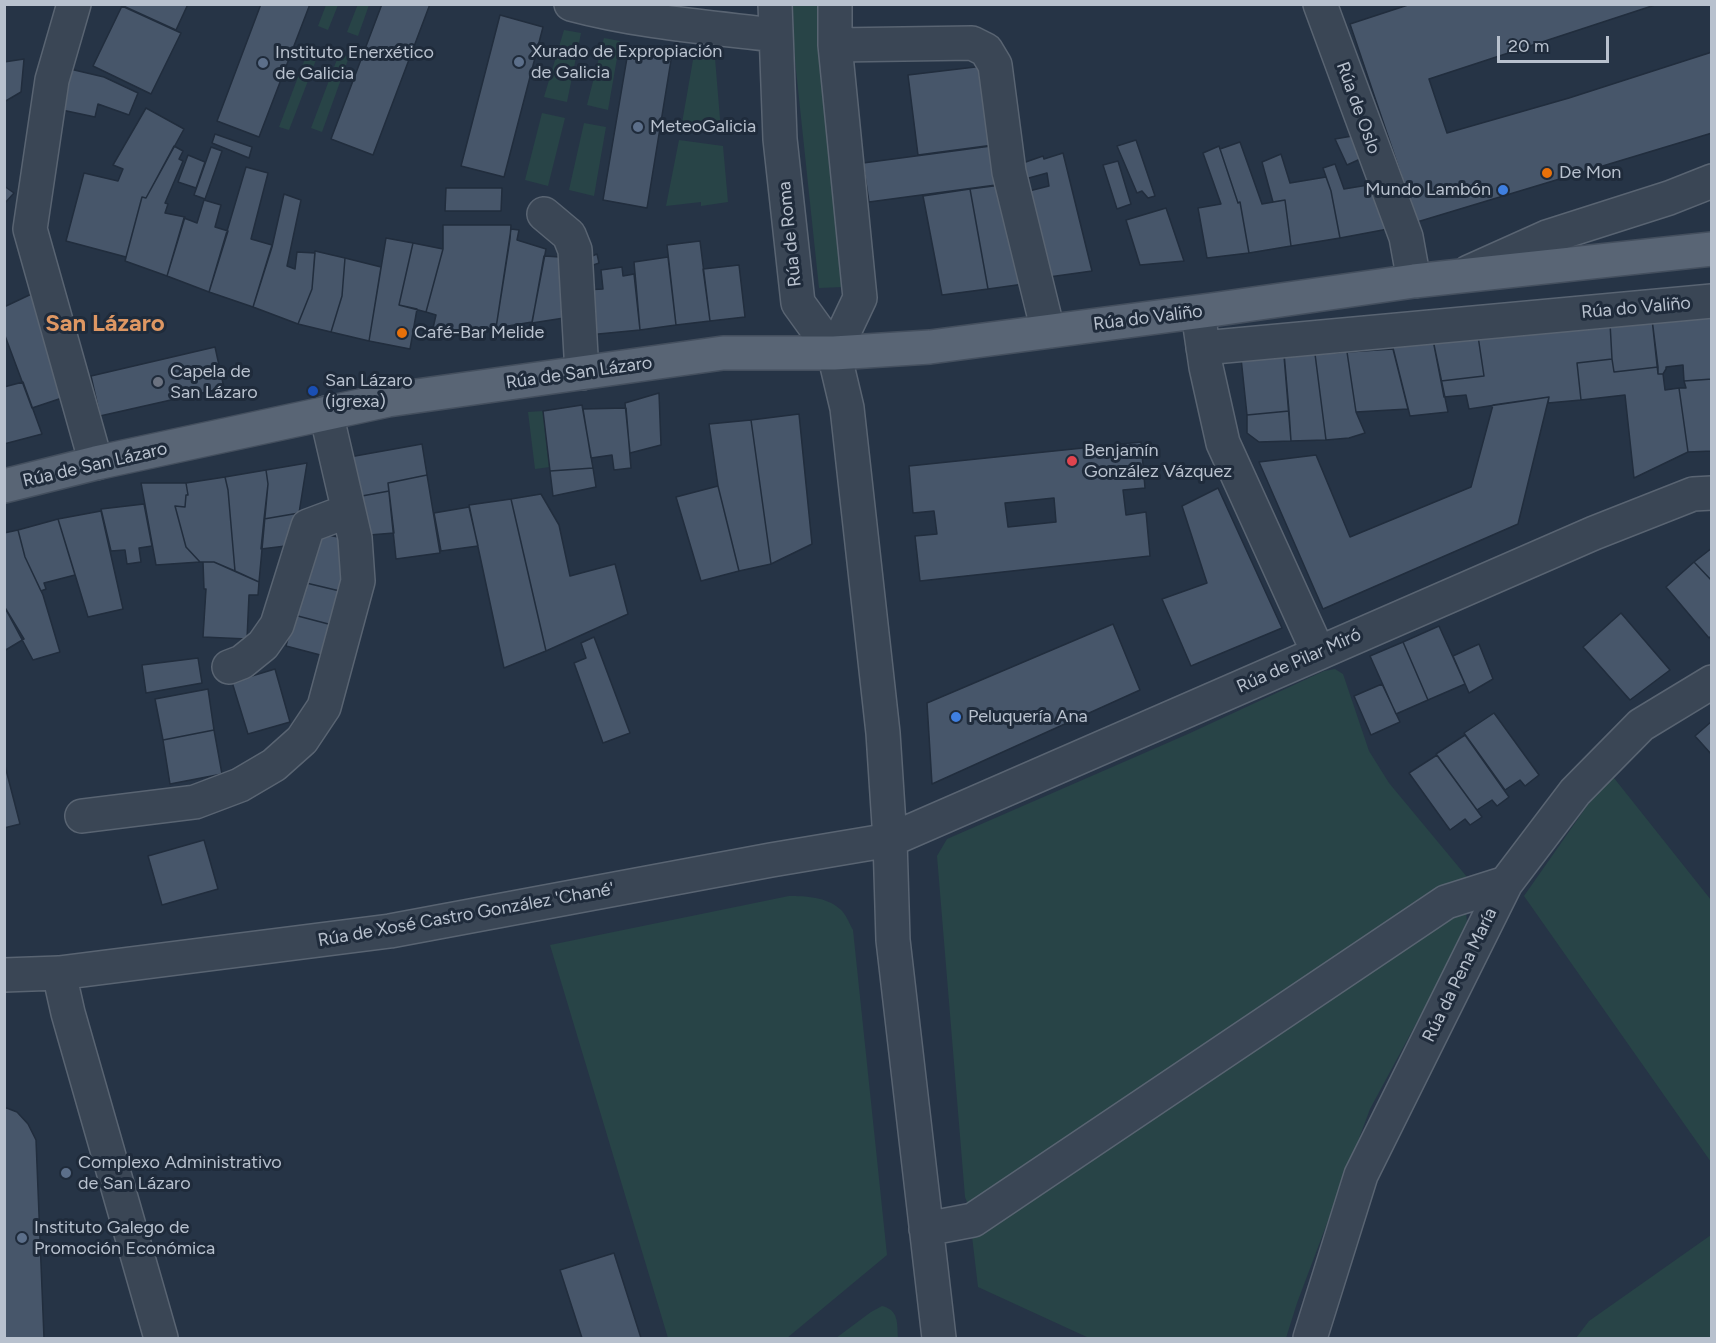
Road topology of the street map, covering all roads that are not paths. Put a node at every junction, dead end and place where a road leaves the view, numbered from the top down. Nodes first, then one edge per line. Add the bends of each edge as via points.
1 (74, 4) edge
2 (571, 4) edge
3 (835, 4) edge
4 (1320, 4) edge
5 (775, 20) edge
6 (835, 45) junction
7 (1712, 181) edge
8 (544, 214) dead end
9 (19, 246) edge
10 (1712, 249) edge
11 (1462, 276) junction
12 (1414, 280) junction
13 (1712, 301) edge
14 (1199, 312) junction
15 (1048, 331) junction
16 (1203, 348) junction
17 (834, 353) junction
18 (582, 373) junction
19 (326, 413) junction
20 (96, 463) junction
21 (4, 486) edge
22 (1712, 493) edge
23 (348, 511) junction
24 (1318, 652) junction
25 (229, 667) dead end
26 (1712, 682) edge
27 (82, 816) dead end
28 (890, 840) junction
29 (1506, 883) junction
30 (59, 973) junction
31 (4, 975) edge
32 (926, 1230) junction
33 (161, 1338) edge
34 (939, 1338) edge
35 (1310, 1338) edge

1 - 9 street via 52,80 30,229
2 - 5 street via 656,22
3 - 6 street
4 - 12 street, Rúa de Oslo via 1406,237
5 - 17 street, Rúa de Roma via 780,139 798,303
6 - 15 street via 972,43 986,50 995,65 1009,172
6 - 17 street via 860,298
7 - 11 street, Rúa do Valiño via 1547,237
8 - 18 street via 569,235 575,250
9 - 20 street
10 - 11 main road, Rúa do Valiño
11 - 12 main road, Rúa do Valiño
12 - 14 main road, Rúa do Valiño
13 - 16 street, Rúa do Valiño
14 - 15 main road, Rúa do Valiño
14 - 16 street
15 - 17 main road, Rúa do Valiño via 930,347
16 - 24 street via 1223,442
17 - 18 main road, Rúa de San Lázaro via 723,353
17 - 28 street via 847,408 883,733
18 - 19 main road, Rúa de San Lázaro via 388,400
19 - 20 main road, Rúa de San Lázaro
19 - 23 street
20 - 21 main road, Rúa de San Lázaro
22 - 24 street, Rúa de Pilar Miró via 1693,494 1594,533
23 - 25 street via 308,526 277,624 263,645
23 - 27 street via 355,538 358,581 324,707 302,740 274,765 240,786 195,802
24 - 28 street, Rúa de Pilar Miró
26 - 29 street, Rúa da Pena María via 1641,725 1575,792
28 - 30 street, Rúa de Xosé Castro González 'Chané' via 390,931
28 - 32 street via 893,940
29 - 32 street via 1446,902 973,1220
29 - 35 street, Rúa da Pena María via 1361,1175
30 - 31 street, Rúa de Xosé Castro González 'Chané'
30 - 33 street
32 - 34 street

